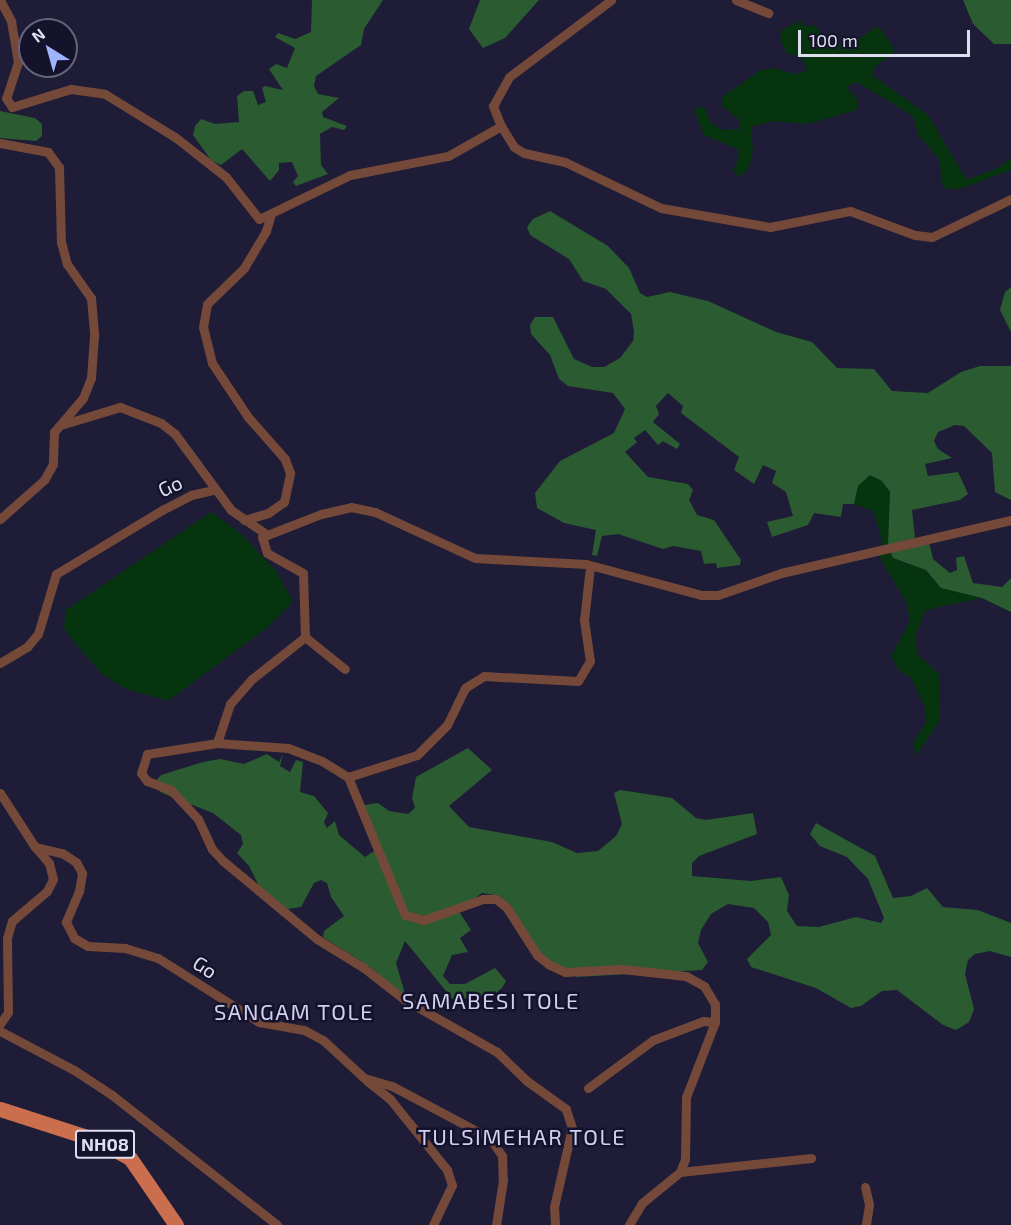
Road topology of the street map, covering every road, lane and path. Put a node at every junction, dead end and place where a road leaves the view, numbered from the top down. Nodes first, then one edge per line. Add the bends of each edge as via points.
1 (0, 0) edge
2 (611, 0) edge
3 (736, 0) edge
4 (769, 13) dead end
5 (501, 126) junction
6 (0, 143) edge
7 (1011, 199) edge
8 (271, 214) junction
9 (58, 426) junction
10 (213, 490) junction
11 (0, 519) edge
12 (244, 520) junction
13 (1011, 520) edge
14 (269, 532) junction
15 (590, 567) junction
16 (304, 637) junction
17 (0, 663) edge
18 (345, 669) dead end
19 (217, 743) junction
20 (348, 777) junction
21 (0, 793) edge
22 (35, 847) junction
23 (715, 1022) junction
24 (0, 1024) edge
25 (0, 1031) edge
26 (364, 1078) junction
27 (588, 1088) dead end
28 (0, 1109) edge
29 (812, 1158) dead end
30 (680, 1172) junction
31 (865, 1187) dead end
32 (176, 1225) edge
33 (277, 1225) edge
34 (433, 1225) edge
35 (495, 1225) edge
36 (555, 1225) edge
37 (629, 1225) edge
38 (866, 1225) edge

1 - 8 street via 11,21 18,62 6,98 12,107 71,89 105,94 175,137 226,177 259,219
2 - 5 street via 509,77 493,105
3 - 4 street
5 - 7 street via 514,147 524,153 565,162 652,204 770,227 850,211 915,235 932,237
5 - 8 street via 448,156 350,175
6 - 9 street via 48,152 59,167 61,242 67,264 91,298 91,378 82,398
8 - 12 street via 266,231 244,268 207,304 203,327 212,363 248,417 285,459 290,473 284,502 268,513
9 - 10 street via 103,410 132,409 175,434
9 - 11 street via 53,464 44,480
10 - 12 street
10 - 17 street, Go via 191,495 162,510 56,574 38,634 27,647
12 - 14 street
13 - 15 street via 781,573 718,595 702,595
14 - 15 street via 351,507 375,512 475,558 504,563 559,560
14 - 16 street via 262,537 267,553 296,567 306,579 302,596
15 - 20 street via 584,620 590,661 578,681 561,683 484,675 465,688 447,725 417,755
16 - 18 street
16 - 19 street via 294,649 252,679 230,704
19 - 20 street via 288,748 322,761
19 - 36 street via 147,754 141,772 147,781 171,790 198,819 212,849 223,861 317,939 405,1000 497,1052 527,1081 566,1108 572,1128 554,1207
20 - 23 street via 405,915 424,920 483,899 496,899 507,908 537,955 550,966 565,972 622,969 696,980 715,1004
21 - 22 street
22 - 24 street via 49,863 53,879 47,891 12,921 7,938 8,1012
22 - 26 street, Go via 62,853 76,862 82,873 66,922 74,938 88,946 125,948 158,958 259,1022 304,1030 323,1040
23 - 27 street via 703,1021 653,1040
23 - 30 street via 686,1097 685,1159
25 - 33 street via 112,1095
26 - 34 street via 390,1099 447,1170 452,1185
26 - 35 street, Go via 392,1086 482,1132 499,1146 503,1180
28 - 32 main road, NH08 via 99,1141 130,1158
29 - 30 street
30 - 37 street via 642,1203
31 - 38 street

